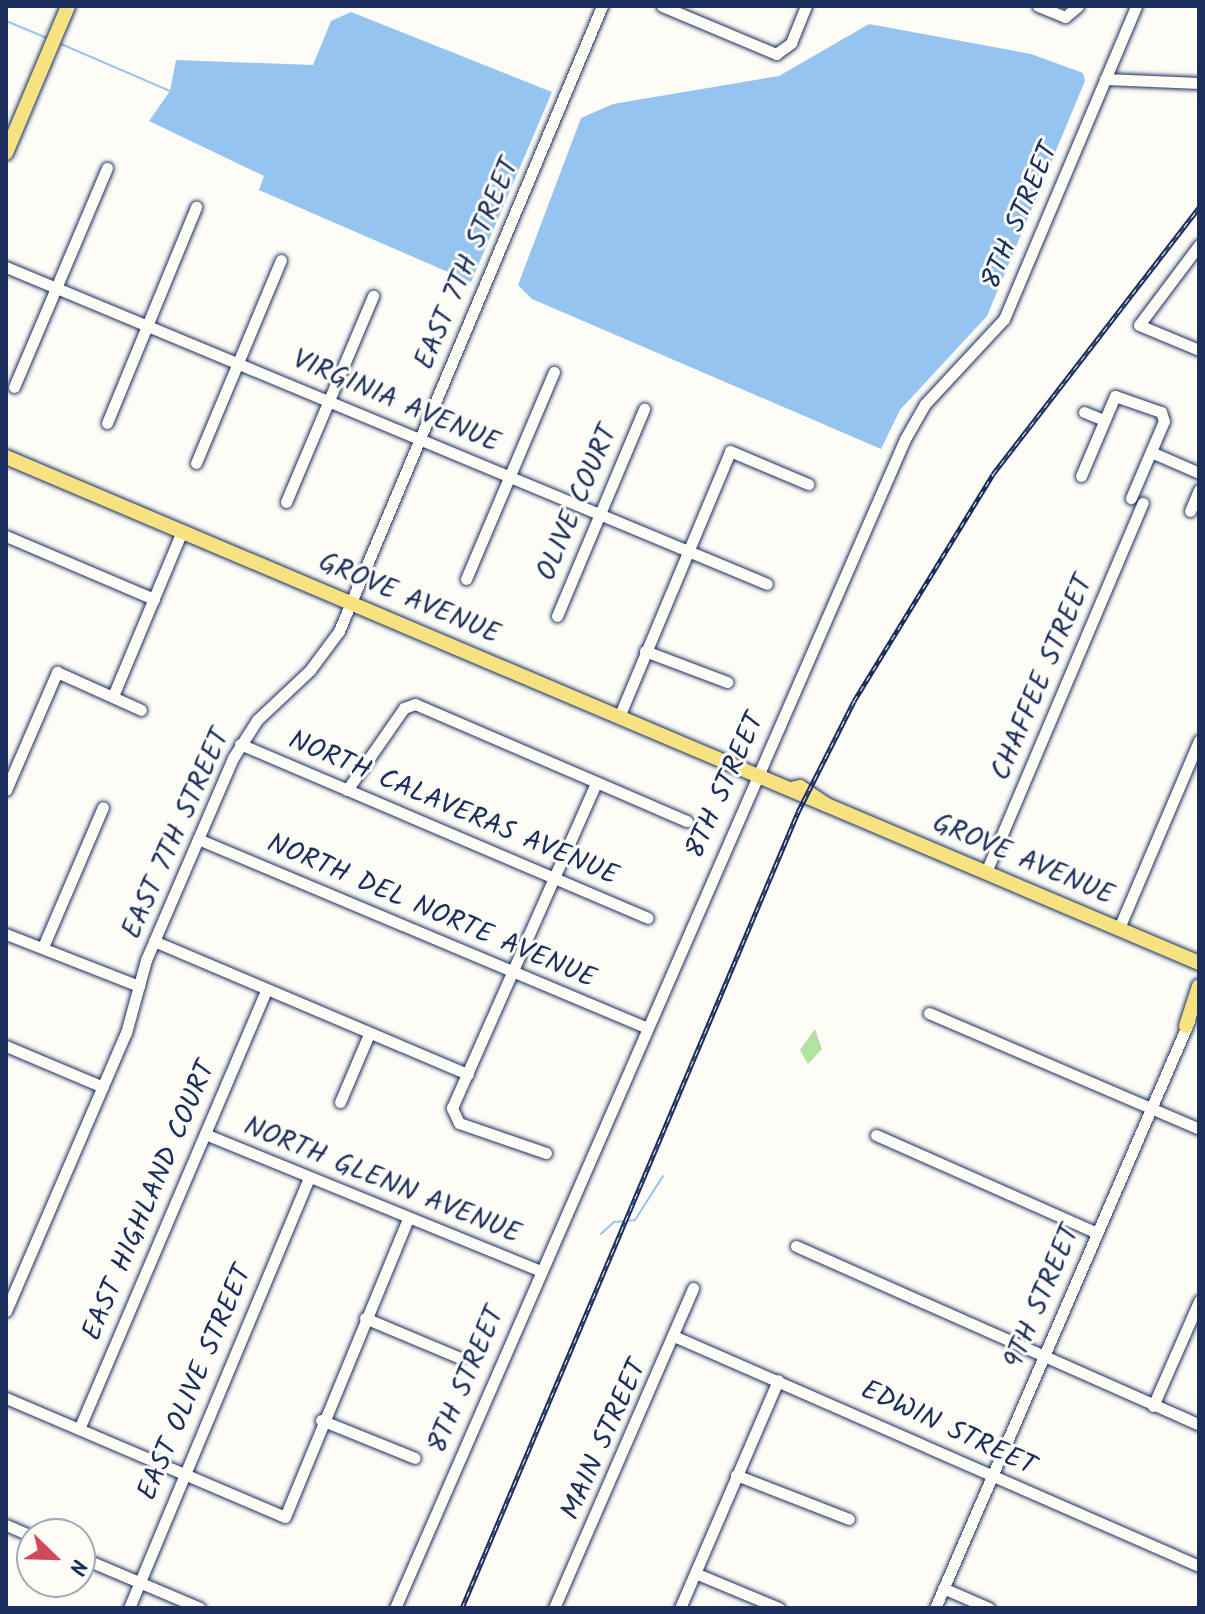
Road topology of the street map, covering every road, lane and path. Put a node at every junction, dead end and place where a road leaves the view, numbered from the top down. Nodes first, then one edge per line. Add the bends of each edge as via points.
1 (68, 6) edge
2 (602, 6) edge
3 (662, 6) edge
4 (806, 6) edge
5 (1038, 6) edge
6 (1136, 6) edge
7 (1074, 11) edge
8 (1105, 79) junction
9 (1199, 83) edge
10 (6, 153) edge
11 (107, 168) dead end
12 (196, 207) dead end
13 (1199, 245) edge
14 (281, 260) dead end
15 (6, 267) edge
16 (57, 288) junction
17 (373, 296) dead end
18 (147, 326) junction
19 (1199, 350) edge
20 (239, 361) junction
21 (554, 372) dead end
22 (14, 387) dead end
23 (330, 400) junction
24 (644, 409) dead end
25 (1084, 412) dead end
26 (1104, 420) junction
27 (107, 423) dead end
28 (420, 438) junction
29 (1151, 452) junction
30 (6, 457) edge
31 (196, 463) dead end
32 (1199, 473) edge
33 (510, 476) junction
34 (1081, 476) dead end
35 (808, 484) dead end
36 (1199, 490) edge
37 (1131, 498) dead end
38 (286, 502) dead end
39 (1143, 503) dead end
40 (1190, 511) dead end
41 (600, 513) junction
42 (182, 531) junction
43 (6, 536) edge
44 (688, 551) junction
45 (466, 579) dead end
46 (767, 584) dead end
47 (154, 599) junction
48 (351, 603) junction
49 (557, 616) dead end
50 (645, 651) junction
51 (727, 682) dead end
52 (113, 696) junction
53 (141, 710) dead end
54 (619, 717) junction
55 (1199, 740) edge
56 (240, 744) junction
57 (758, 774) junction
58 (596, 783) junction
59 (6, 790) edge
60 (347, 790) junction
61 (103, 807) dead end
62 (687, 821) dead end
63 (198, 839) junction
64 (986, 872) junction
65 (555, 879) junction
66 (647, 918) dead end
67 (1119, 928) junction
68 (6, 934) edge
69 (154, 941) junction
70 (43, 947) junction
71 (1197, 966) edge
72 (512, 973) junction
73 (139, 986) junction
74 (1199, 986) edge
75 (266, 991) junction
76 (1199, 1006) edge
77 (929, 1013) dead end
78 (1186, 1026) junction
79 (647, 1028) junction
80 (369, 1034) junction
81 (6, 1046) edge
82 (468, 1074) junction
83 (103, 1087) junction
84 (340, 1102) dead end
85 (1151, 1108) junction
86 (1199, 1129) edge
87 (205, 1134) junction
88 (876, 1135) dead end
89 (546, 1153) dead end
90 (309, 1178) junction
91 (408, 1219) junction
92 (1097, 1233) junction
93 (796, 1246) dead end
94 (540, 1271) junction
95 (693, 1288) dead end
96 (1199, 1303) edge
97 (6, 1311) edge
98 (365, 1318) junction
99 (676, 1337) junction
100 (460, 1358) dead end
101 (1043, 1358) junction
102 (778, 1380) junction
103 (6, 1398) edge
104 (1153, 1406) junction
105 (321, 1420) junction
106 (1199, 1425) edge
107 (79, 1429) junction
108 (415, 1458) dead end
109 (182, 1474) junction
110 (736, 1475) junction
111 (992, 1477) junction
112 (849, 1519) dead end
113 (96, 1564) edge
114 (1199, 1566) edge
115 (695, 1573) junction
116 (140, 1582) junction
117 (943, 1588) junction
118 (129, 1608) edge
119 (200, 1608) edge
120 (395, 1608) edge
121 (554, 1608) edge
122 (680, 1608) edge
123 (779, 1608) edge
124 (935, 1608) edge
125 (989, 1608) edge

1 - 10 main road
2 - 28 street, EAST 7TH STREET
3 - 4 street via 776,54 791,43
5 - 7 street
6 - 8 street, 8TH STREET
8 - 9 street
8 - 57 street, 8TH STREET via 1004,319 909,431
11 - 16 street
12 - 18 street
13 - 19 street via 1139,325
14 - 20 street
15 - 16 street, VIRGINIA AVENUE
16 - 18 street, VIRGINIA AVENUE
16 - 22 street
17 - 23 street
18 - 20 street, VIRGINIA AVENUE
18 - 27 street
20 - 23 street, VIRGINIA AVENUE
20 - 31 street
21 - 33 street
23 - 28 street, VIRGINIA AVENUE
23 - 38 street
24 - 41 street, OLIVE COURT
25 - 26 street
26 - 29 street via 1120,395 1161,412
26 - 34 street
28 - 33 street, VIRGINIA AVENUE
28 - 48 street, EAST 7TH STREET
29 - 32 street
29 - 37 street
30 - 42 main road, GROVE AVENUE
33 - 41 street, VIRGINIA AVENUE
33 - 45 street
35 - 44 street via 730,451
36 - 40 street
39 - 64 street, CHAFFEE STREET
41 - 44 street, VIRGINIA AVENUE
41 - 49 street, OLIVE COURT
42 - 47 street
42 - 48 main road, GROVE AVENUE
43 - 47 street
44 - 46 street, VIRGINIA AVENUE
44 - 50 street
47 - 52 street
48 - 54 main road, GROVE AVENUE
48 - 56 street, EAST 7TH STREET via 325,654
50 - 51 street
50 - 54 street
52 - 53 street
52 - 59 street via 57,672
54 - 57 main road, GROVE AVENUE
55 - 67 street
56 - 60 street, NORTH CALAVERAS AVENUE
56 - 63 street, EAST 7TH STREET
57 - 64 main road, GROVE AVENUE via 791,789 800,787 827,805
57 - 79 street, 8TH STREET
58 - 60 street via 415,704 404,708
58 - 62 street
58 - 65 street
60 - 65 street, NORTH CALAVERAS AVENUE
61 - 70 street
63 - 69 street, EAST 7TH STREET
63 - 72 street, NORTH DEL NORTE AVENUE
64 - 67 main road, GROVE AVENUE
65 - 66 street, NORTH CALAVERAS AVENUE
65 - 72 street
67 - 71 main road, GROVE AVENUE
68 - 70 street
69 - 73 street, EAST 7TH STREET
69 - 75 street
70 - 73 street
72 - 79 street, NORTH DEL NORTE AVENUE
72 - 82 street
73 - 83 street, EAST 7TH STREET
74 - 78 main road
75 - 80 street
75 - 87 street, EAST HIGHLAND COURT
76 - 78 street, 9TH STREET
77 - 85 street
78 - 85 street, 9TH STREET
79 - 94 street, 8TH STREET
80 - 82 street
80 - 84 street
81 - 83 street
82 - 89 street via 454,1117
83 - 97 street, EAST 7TH STREET
85 - 86 street
85 - 92 street, 9TH STREET
87 - 90 street, NORTH GLENN AVENUE
87 - 107 street, EAST HIGHLAND COURT
88 - 92 street
90 - 91 street, NORTH GLENN AVENUE
90 - 109 street, EAST OLIVE STREET
91 - 94 street, NORTH GLENN AVENUE
91 - 98 street
92 - 101 street, 9TH STREET
93 - 101 street
94 - 120 street, 8TH STREET
95 - 99 street, MAIN STREET
96 - 104 street
98 - 100 street
98 - 105 street
99 - 102 street, EDWIN STREET
99 - 121 street, MAIN STREET
101 - 104 street
101 - 111 street, 9TH STREET
102 - 110 street
102 - 111 street, EDWIN STREET
103 - 107 street
104 - 106 street
105 - 108 street
105 - 109 street via 285,1517
107 - 109 street
109 - 116 street, EAST OLIVE STREET
110 - 112 street
110 - 115 street
111 - 114 street, EDWIN STREET
111 - 117 street, 9TH STREET
113 - 116 street
115 - 122 street
115 - 123 street
116 - 118 street, EAST OLIVE STREET
116 - 119 street
117 - 124 street, 9TH STREET
117 - 125 street

